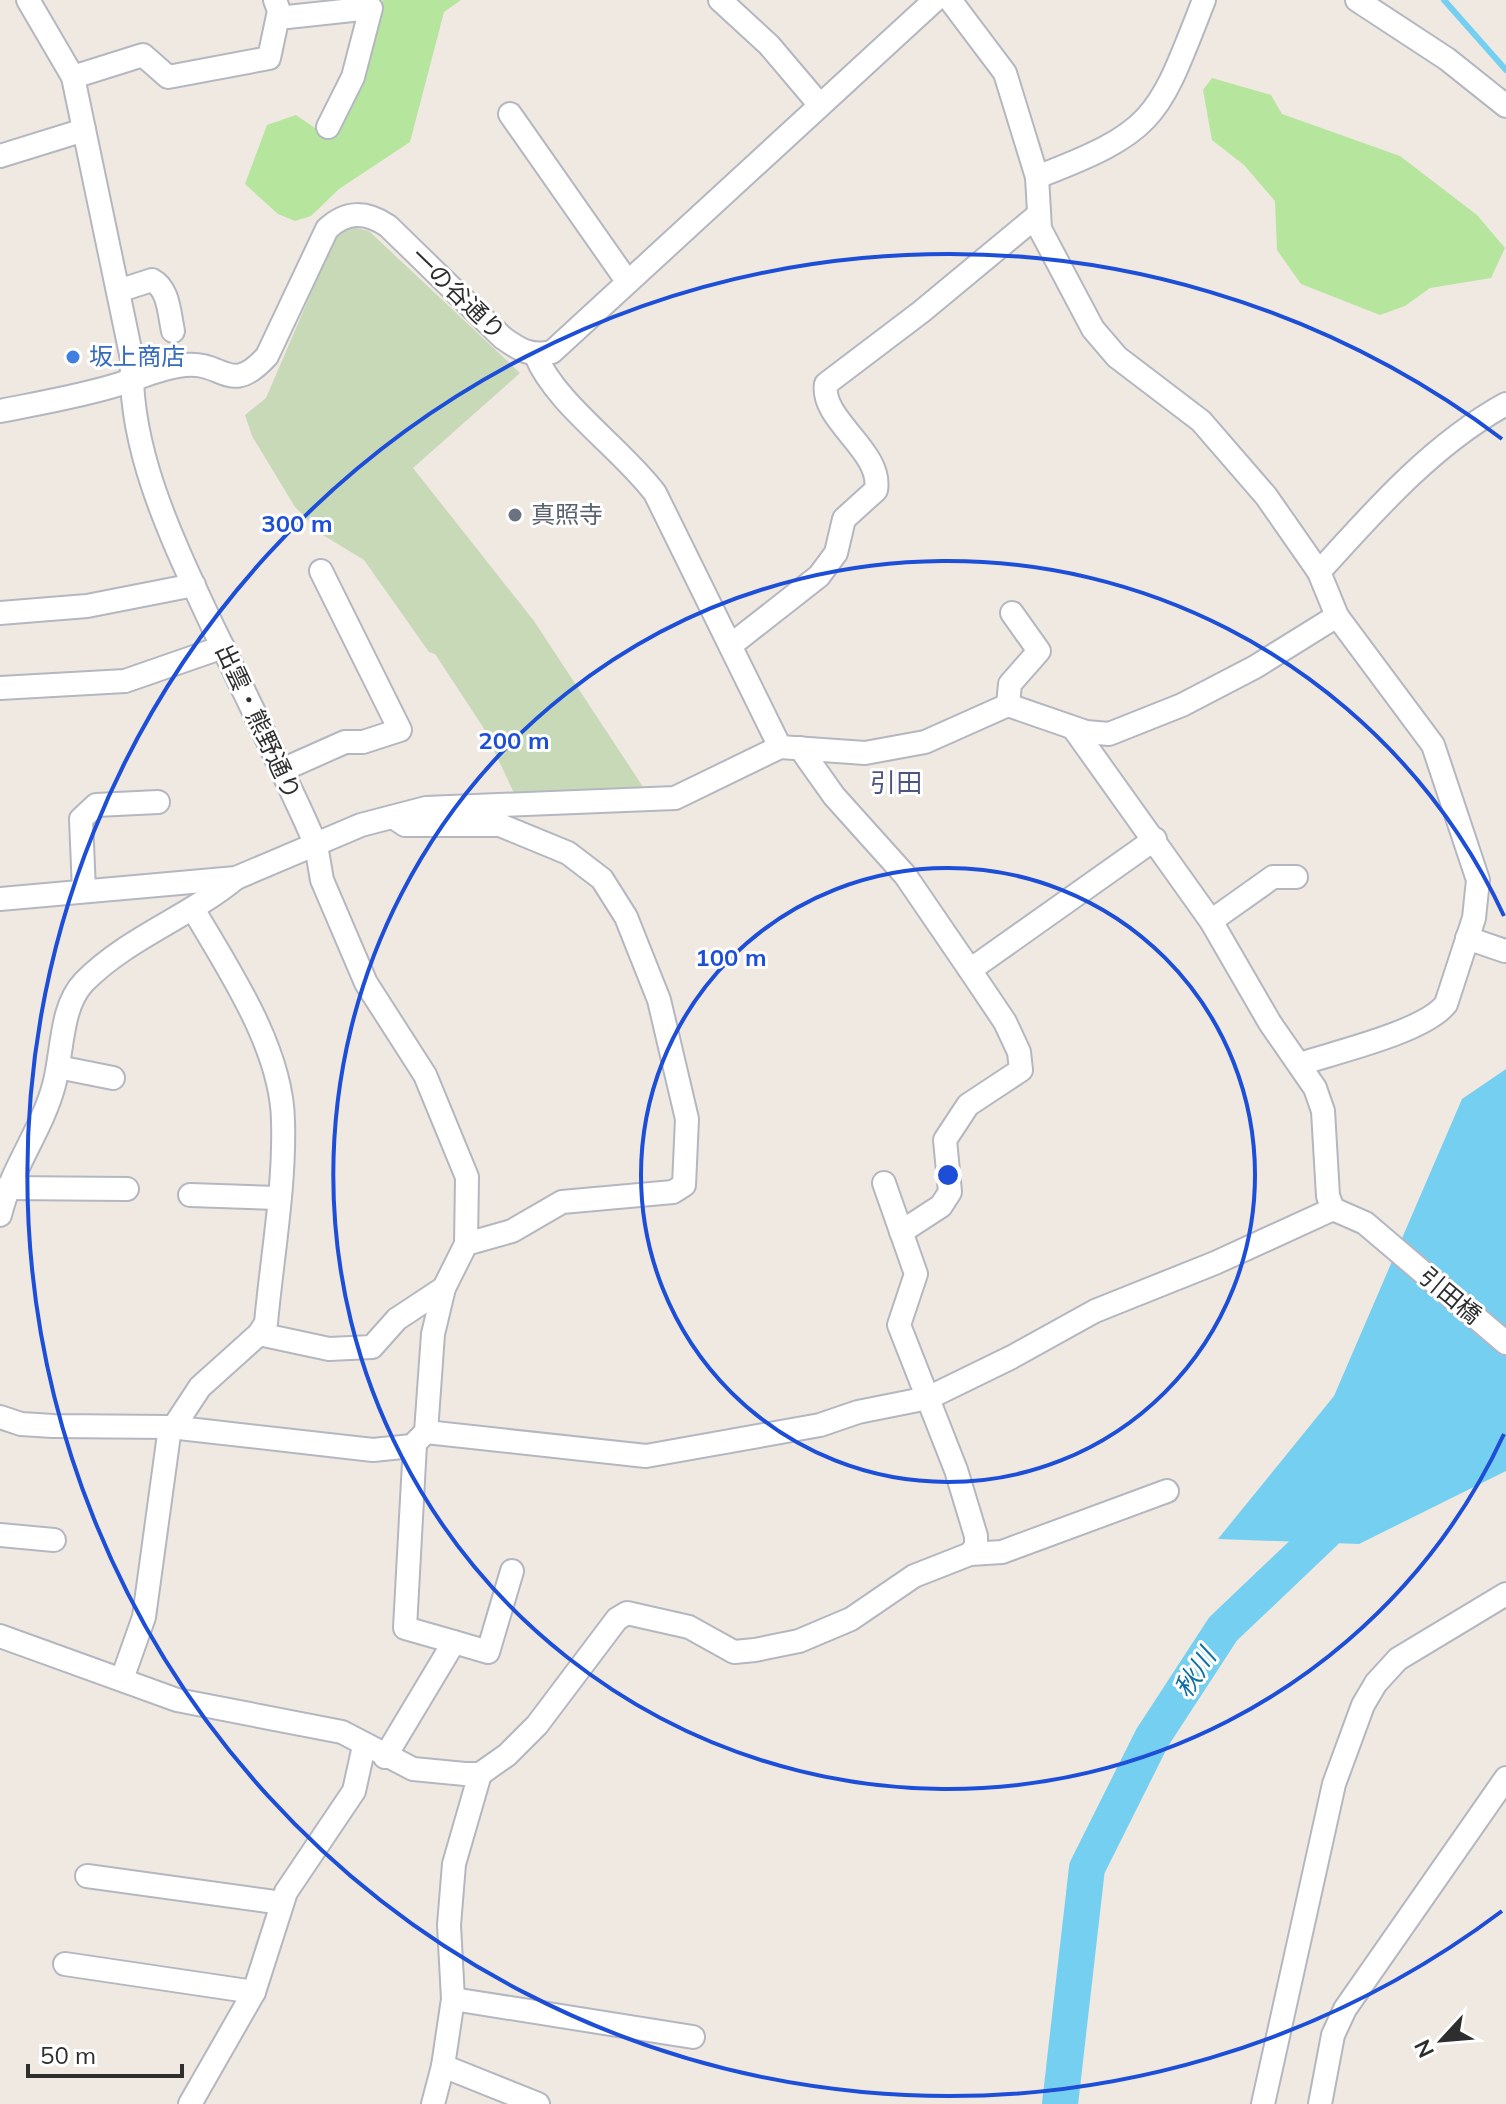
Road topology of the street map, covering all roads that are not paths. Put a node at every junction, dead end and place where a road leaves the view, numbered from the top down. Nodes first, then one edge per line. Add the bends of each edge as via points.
1 (28, 0) edge
2 (720, 0) edge
3 (935, 0) edge
4 (950, 0) edge
5 (1204, 0) edge
6 (1357, 0) edge
7 (373, 4) edge
8 (276, 9) edge
9 (73, 77) junction
10 (819, 104) junction
11 (1506, 106) edge
12 (510, 114) dead end
13 (328, 127) dead end
14 (84, 130) junction
15 (0, 156) edge
16 (1037, 177) junction
17 (1038, 215) junction
18 (627, 281) junction
19 (118, 291) junction
20 (173, 331) dead end
21 (536, 356) junction
22 (131, 380) junction
23 (1506, 404) edge
24 (0, 411) edge
25 (321, 571) dead end
26 (1319, 572) junction
27 (194, 585) junction
28 (0, 613) edge
29 (1012, 613) dead end
30 (1337, 616) junction
31 (731, 645) junction
32 (223, 647) junction
33 (0, 688) edge
34 (1008, 705) junction
35 (1074, 729) junction
36 (790, 748) junction
37 (282, 770) junction
38 (158, 802) dead end
39 (392, 816) junction
40 (1155, 839) junction
41 (316, 845) junction
42 (1296, 877) dead end
43 (236, 878) junction
44 (84, 891) junction
45 (0, 899) edge
46 (193, 909) junction
47 (1211, 921) junction
48 (1467, 938) junction
49 (1505, 951) edge
50 (970, 970) junction
51 (1300, 1064) junction
52 (58, 1067) junction
53 (113, 1078) dead end
54 (884, 1183) dead end
55 (6, 1188) junction
56 (127, 1189) dead end
57 (190, 1195) dead end
58 (277, 1198) junction
59 (1333, 1209) junction
60 (0, 1215) edge
61 (901, 1232) junction
62 (466, 1244) junction
63 (444, 1288) junction
64 (259, 1334) junction
65 (1506, 1343) edge
66 (928, 1398) junction
67 (0, 1417) edge
68 (171, 1427) junction
69 (421, 1438) junction
70 (1167, 1491) dead end
71 (0, 1535) edge
72 (54, 1540) dead end
73 (970, 1554) junction
74 (512, 1571) dead end
75 (1506, 1594) edge
76 (0, 1636) edge
77 (454, 1642) junction
78 (122, 1679) junction
79 (364, 1746) junction
80 (385, 1757) junction
81 (480, 1774) junction
82 (1506, 1778) edge
83 (87, 1876) dead end
84 (282, 1903) junction
85 (65, 1964) dead end
86 (254, 1992) junction
87 (453, 1999) junction
88 (693, 2037) dead end
89 (443, 2066) junction
90 (190, 2104) edge
91 (433, 2104) edge
92 (538, 2104) edge
93 (1263, 2104) edge
94 (1320, 2104) edge

1 - 9 street, 出雲・熊野通り
2 - 10 street via 769,45
3 - 10 street
4 - 16 street via 1005,73
5 - 16 street via 1169,87 1150,117 1109,147
6 - 11 street via 1447,59
7 - 8 street
7 - 13 street via 353,77
8 - 9 street via 273,54 262,60 168,77 143,55
9 - 14 street, 出雲・熊野通り
10 - 18 street
12 - 18 street
14 - 15 street
14 - 19 street, 出雲・熊野通り
16 - 17 street
17 - 26 street via 1040,229 1093,329 1117,357 1201,421 1266,496
17 - 31 street via 826,384 830,404 875,469 876,490 844,519 836,553 819,576
18 - 21 street via 560,346
19 - 20 street via 157,282
19 - 22 street, 出雲・熊野通り via 132,359
21 - 22 street, 一の谷通り via 503,338 388,226 359,214 339,218 327,229 267,356 252,373 237,378 196,364
21 - 31 street via 544,377 634,465 655,493
22 - 24 street, 一の谷通り
22 - 27 street, 出雲・熊野通り via 151,476
23 - 26 street via 1452,441 1370,515
25 - 37 street via 400,730 345,742
26 - 30 street
27 - 28 street via 87,606
27 - 32 street, 出雲・熊野通り
29 - 34 street via 1039,651 1010,684
30 - 35 street via 1182,705 1109,734
30 - 48 street via 1433,745 1478,880 1479,901
31 - 36 street
32 - 33 street via 125,681
32 - 37 street, 出雲・熊野通り
34 - 35 street
34 - 36 street via 925,742 865,753
35 - 40 street
36 - 39 street via 675,798 426,808
36 - 50 street via 905,875
37 - 41 street, 出雲・熊野通り
38 - 44 street via 96,805 81,819
39 - 41 street
39 - 62 street via 405,825 500,825 568,853 602,879 626,917 659,1000 687,1119 684,1185 673,1192 562,1202 512,1231
40 - 47 street
40 - 50 street
41 - 43 street
41 - 62 street, 出雲・熊野通り via 322,880 366,983 425,1075 460,1155 469,1206
42 - 47 street via 1273,877
43 - 44 street
43 - 46 street
44 - 45 street
46 - 52 street via 86,979 72,996
46 - 58 street via 238,986 274,1068 283,1120
47 - 51 street
48 - 49 street
48 - 51 street via 1451,994 1439,1012 1414,1026
50 - 61 street via 1005,1022 1021,1070 961,1112 945,1140 950,1192 941,1206
51 - 59 street via 1323,1111
52 - 53 street
52 - 55 street via 54,1088
54 - 61 street
55 - 56 street
55 - 60 street
57 - 58 street
58 - 64 street via 266,1323
59 - 65 street, 引田橋 via 1365,1223
59 - 66 street via 1095,1311
61 - 66 street via 916,1274 899,1325
62 - 63 street, 出雲・熊野通り
63 - 64 street via 397,1319 372,1347 329,1349
63 - 69 street, 出雲・熊野通り via 428,1362
64 - 68 street via 214,1372
66 - 69 street via 820,1425 646,1456
66 - 73 street via 976,1536
67 - 68 street via 53,1426
68 - 69 street via 373,1450 400,1450
68 - 78 street via 144,1617
69 - 77 street, 出雲・熊野通り via 405,1628
70 - 73 street via 1002,1552
71 - 72 street
73 - 81 street via 914,1576 851,1619 799,1641 755,1650 734,1652 689,1627 627,1613 617,1619 537,1725
74 - 77 street via 488,1652
75 - 93 street via 1398,1659 1363,1705 1334,1784
76 - 78 street
77 - 80 street
78 - 79 street via 177,1700 342,1732
79 - 80 street
79 - 84 street via 354,1791
80 - 81 street via 429,1772
81 - 87 street via 454,1864 449,1925
82 - 94 street via 1345,2009 1333,2035
83 - 84 street
84 - 86 street
85 - 86 street
86 - 90 street
87 - 88 street
87 - 89 street
89 - 91 street
89 - 92 street

